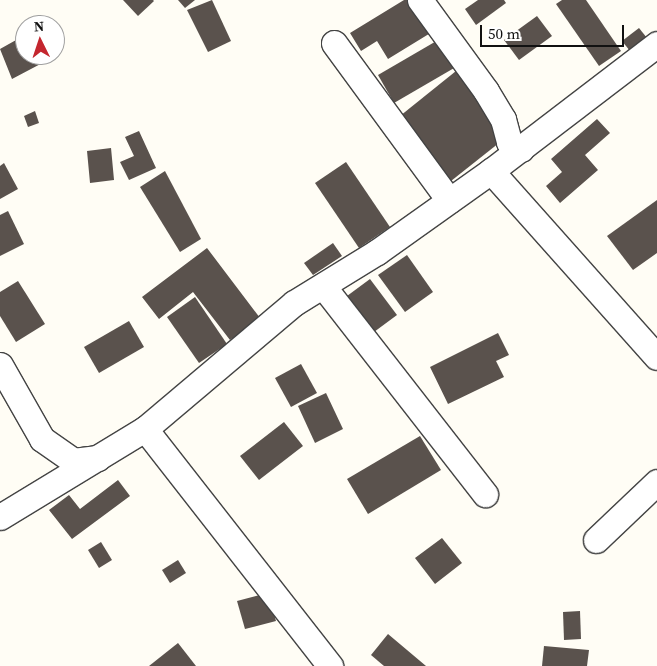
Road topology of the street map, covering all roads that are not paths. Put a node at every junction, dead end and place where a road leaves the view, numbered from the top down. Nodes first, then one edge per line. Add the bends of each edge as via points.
1 (420, 0) edge
2 (334, 43) dead end
3 (657, 44) edge
4 (521, 149) junction
5 (491, 171) junction
6 (449, 200) junction
7 (323, 286) junction
8 (657, 357) edge
9 (0, 365) edge
10 (146, 428) junction
11 (98, 458) junction
12 (657, 482) edge
13 (485, 494) dead end
14 (0, 517) edge
15 (596, 540) dead end
16 (330, 666) edge

1 - 4 street via 486,91 503,119 509,142
2 - 6 street
3 - 4 street
4 - 5 street
5 - 6 street
5 - 8 street
6 - 7 street
7 - 10 street via 236,349
7 - 13 street
9 - 11 street via 42,439 73,460
10 - 11 street
10 - 16 street
11 - 14 street
12 - 15 street

